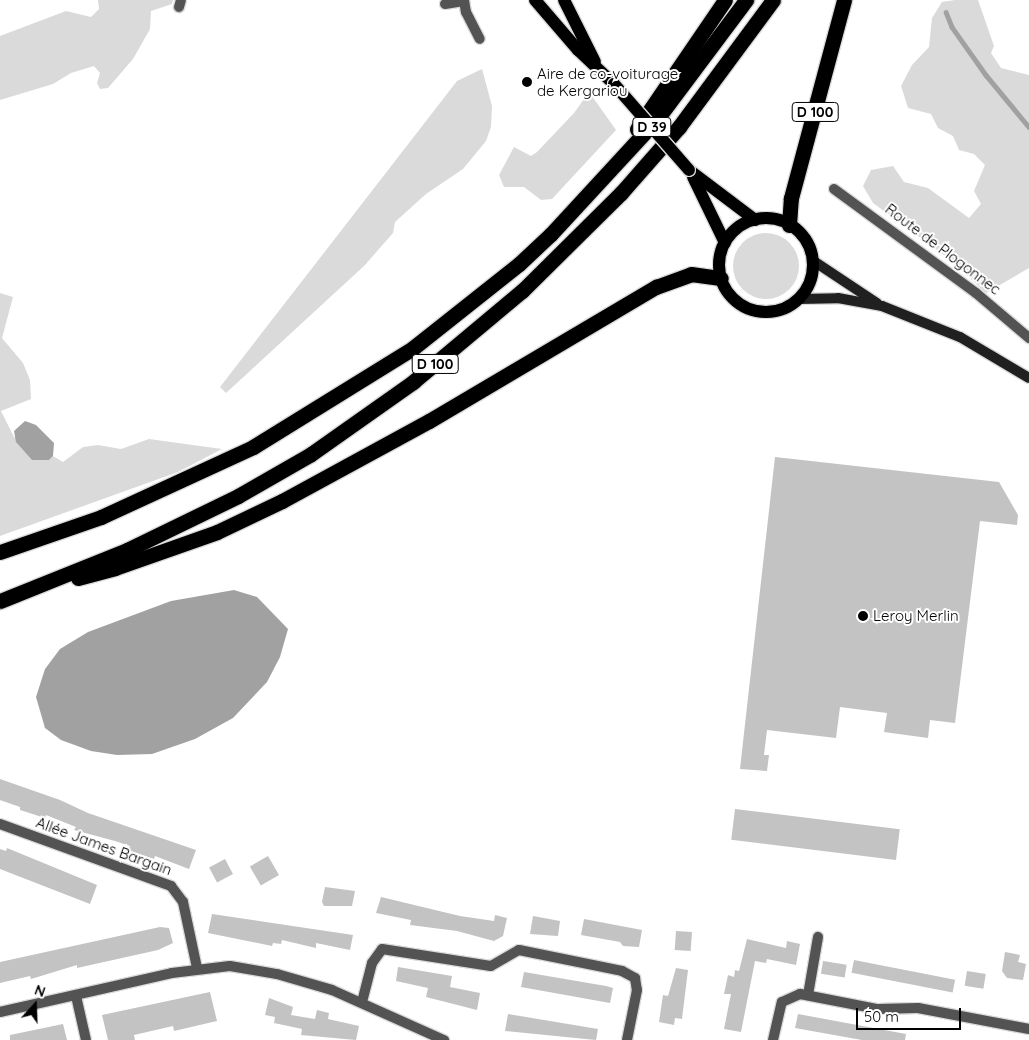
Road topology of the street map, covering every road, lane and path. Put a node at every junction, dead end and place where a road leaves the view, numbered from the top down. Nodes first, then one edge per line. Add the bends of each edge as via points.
1 (464, 0) edge
2 (535, 0) edge
3 (564, 0) edge
4 (725, 0) edge
5 (746, 0) edge
6 (772, 0) edge
7 (844, 0) edge
8 (445, 4) dead end
9 (480, 40) dead end
10 (597, 66) junction
11 (689, 170) junction
12 (602, 181) junction
13 (834, 189) dead end
14 (755, 220) junction
15 (789, 225) junction
16 (725, 243) junction
17 (812, 260) junction
18 (721, 278) junction
19 (799, 299) junction
20 (882, 306) junction
21 (1029, 338) edge
22 (1029, 378) edge
23 (0, 552) edge
24 (0, 601) edge
25 (0, 824) edge
26 (818, 938) dead end
27 (197, 968) junction
28 (808, 995) junction
29 (76, 996) junction
30 (362, 1002) junction
31 (0, 1012) edge
32 (1029, 1028) edge
33 (86, 1040) edge
34 (444, 1040) edge
35 (627, 1040) edge
36 (773, 1040) edge

1 - 8 street
1 - 9 street
2 - 10 main road, D 39 via 578,50
3 - 10 main road, D 39
4 - 12 highway, D 100
5 - 12 highway, D 100 via 684,86
6 - 24 highway, D 100 via 679,126 621,193 522,291 413,382 311,454 238,496 127,550
7 - 15 highway, D 100 via 791,198
10 - 11 main road, D 39, bridge
11 - 14 main road, D 39
11 - 16 main road, D 39
12 - 23 highway, D 100 via 526,258 413,348 331,401 253,447 152,496 92,521
13 - 21 street, Route de Plogonnec via 969,288
14 - 15 main road via 767,219
14 - 16 main road via 743,224
15 - 17 main road via 801,235
16 - 18 main road via 720,260
17 - 19 main road via 807,287
17 - 20 main road
18 - 19 main road via 732,298 753,310 777,311
18 - 24 highway via 692,274 656,287 359,461 255,515 115,568
19 - 20 main road via 838,298
20 - 22 main road via 960,336
25 - 27 street, Allée James Bargain via 176,890 184,902
26 - 28 street
27 - 29 street
27 - 30 street via 230,966 257,970 321,986
28 - 32 street via 877,1009 918,1008
28 - 36 street via 792,995 782,1002
29 - 31 street
29 - 33 street
30 - 34 street
30 - 35 street via 372,963 382,949 490,966 519,950 622,971 635,978 637,990

